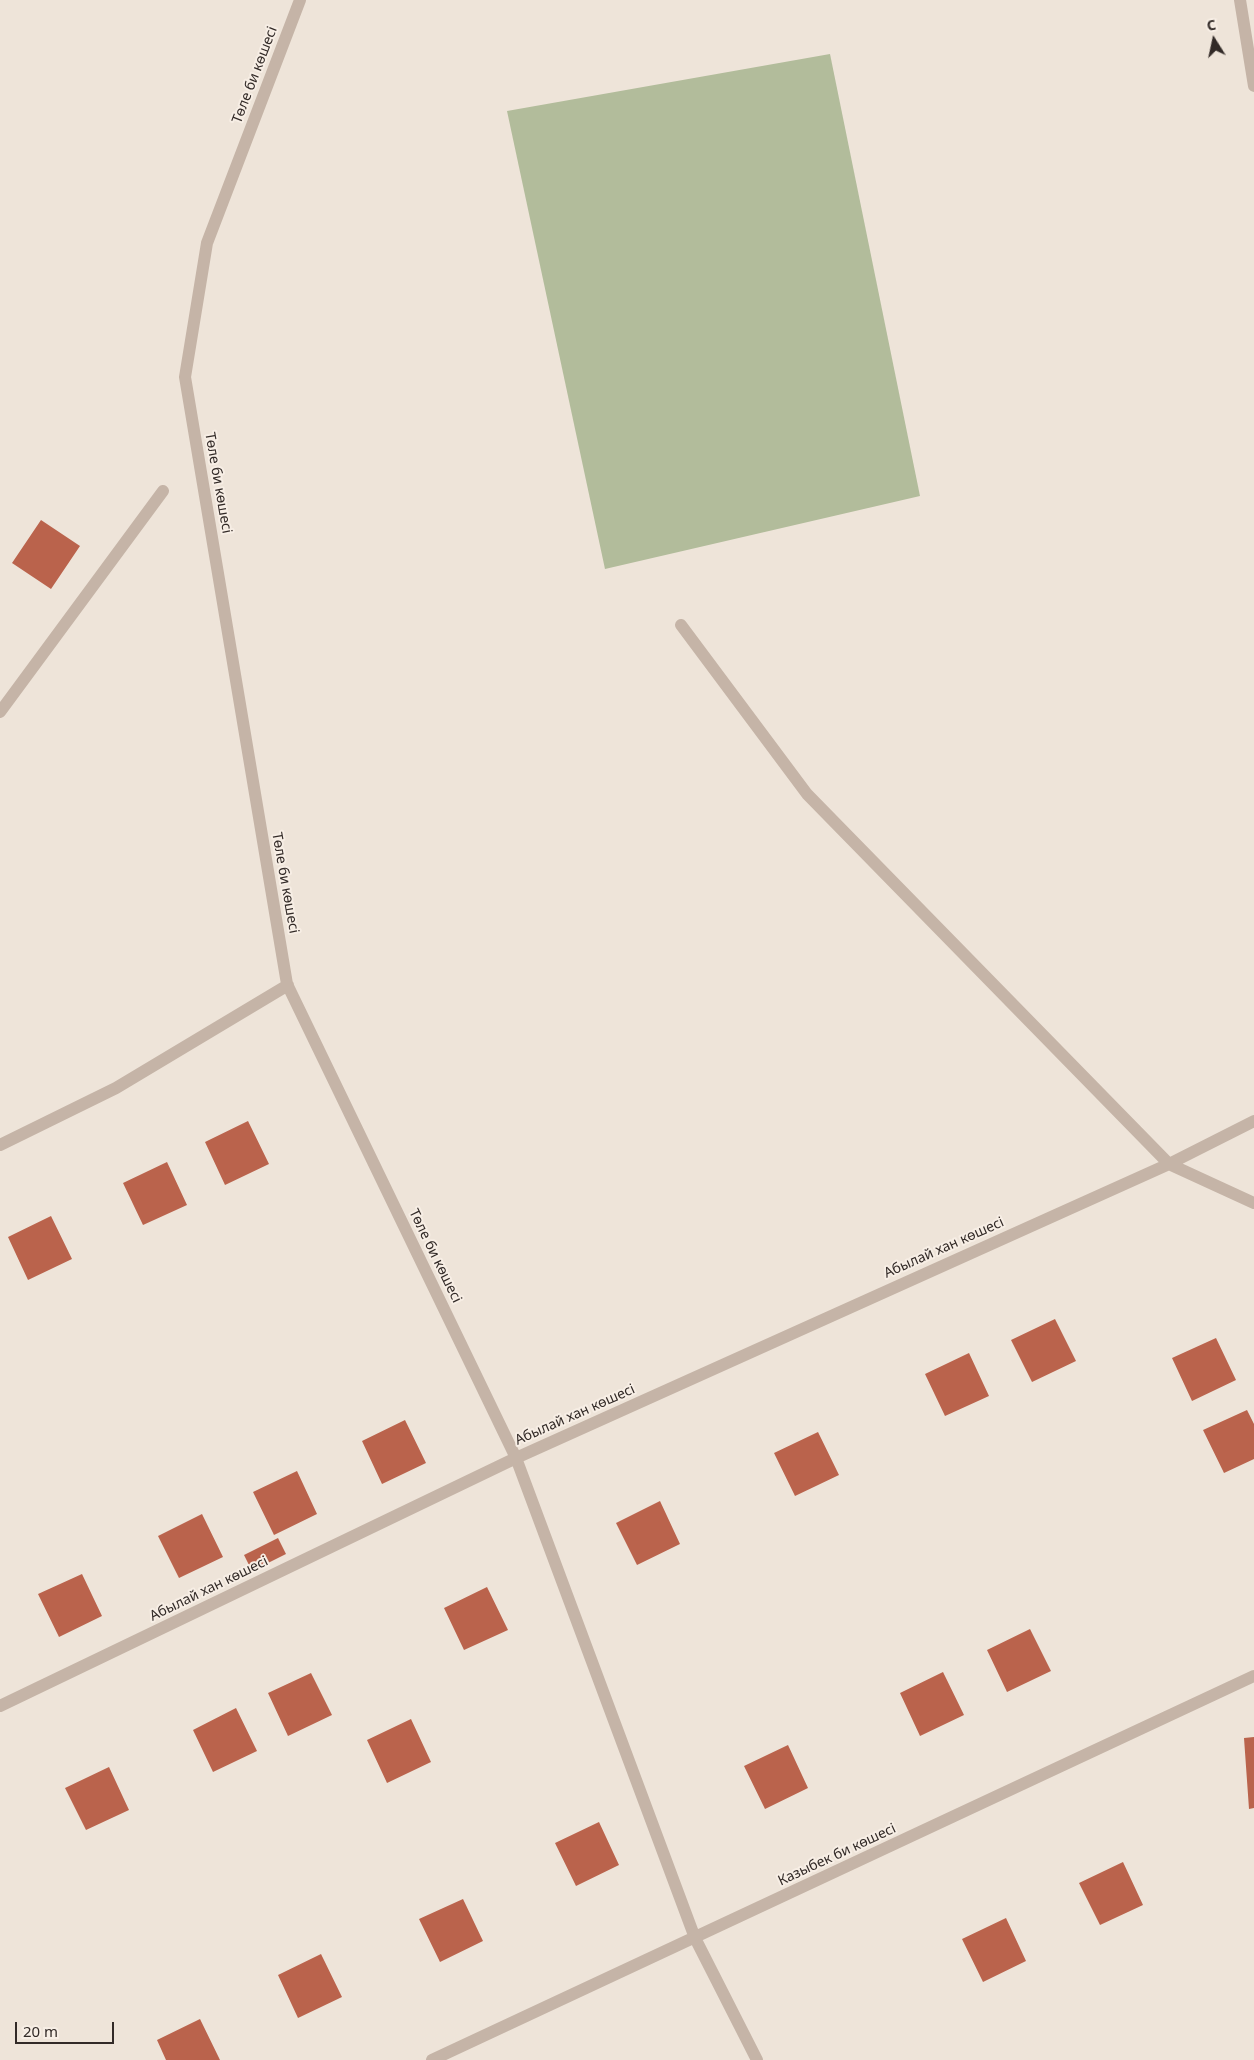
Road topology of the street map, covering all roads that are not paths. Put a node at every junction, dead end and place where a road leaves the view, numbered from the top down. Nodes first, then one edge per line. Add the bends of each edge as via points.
1 (300, 0) edge
2 (1240, 0) edge
3 (1254, 85) edge
4 (163, 491) dead end
5 (681, 625) dead end
6 (0, 712) edge
7 (288, 985) junction
8 (1254, 1121) edge
9 (0, 1144) edge
10 (1169, 1164) junction
11 (1254, 1202) edge
12 (516, 1458) junction
13 (1254, 1676) edge
14 (0, 1706) edge
15 (695, 1938) junction
16 (432, 2060) edge
17 (757, 2060) edge

1 - 7 street, Төле би көшесі via 207,243 185,377
2 - 3 street
4 - 6 street
5 - 10 street via 807,794
7 - 9 street via 116,1088
7 - 12 street, Төле би көшесі
8 - 10 street, Абылай хан көшесі
10 - 11 street
10 - 12 street, Абылай хан көшесі
12 - 14 street, Абылай хан көшесі
12 - 15 street, Төле би көшесі
13 - 15 street, Казыбек би көшесі
15 - 16 street, Казыбек би көшесі
15 - 17 street, Төле би көшесі

